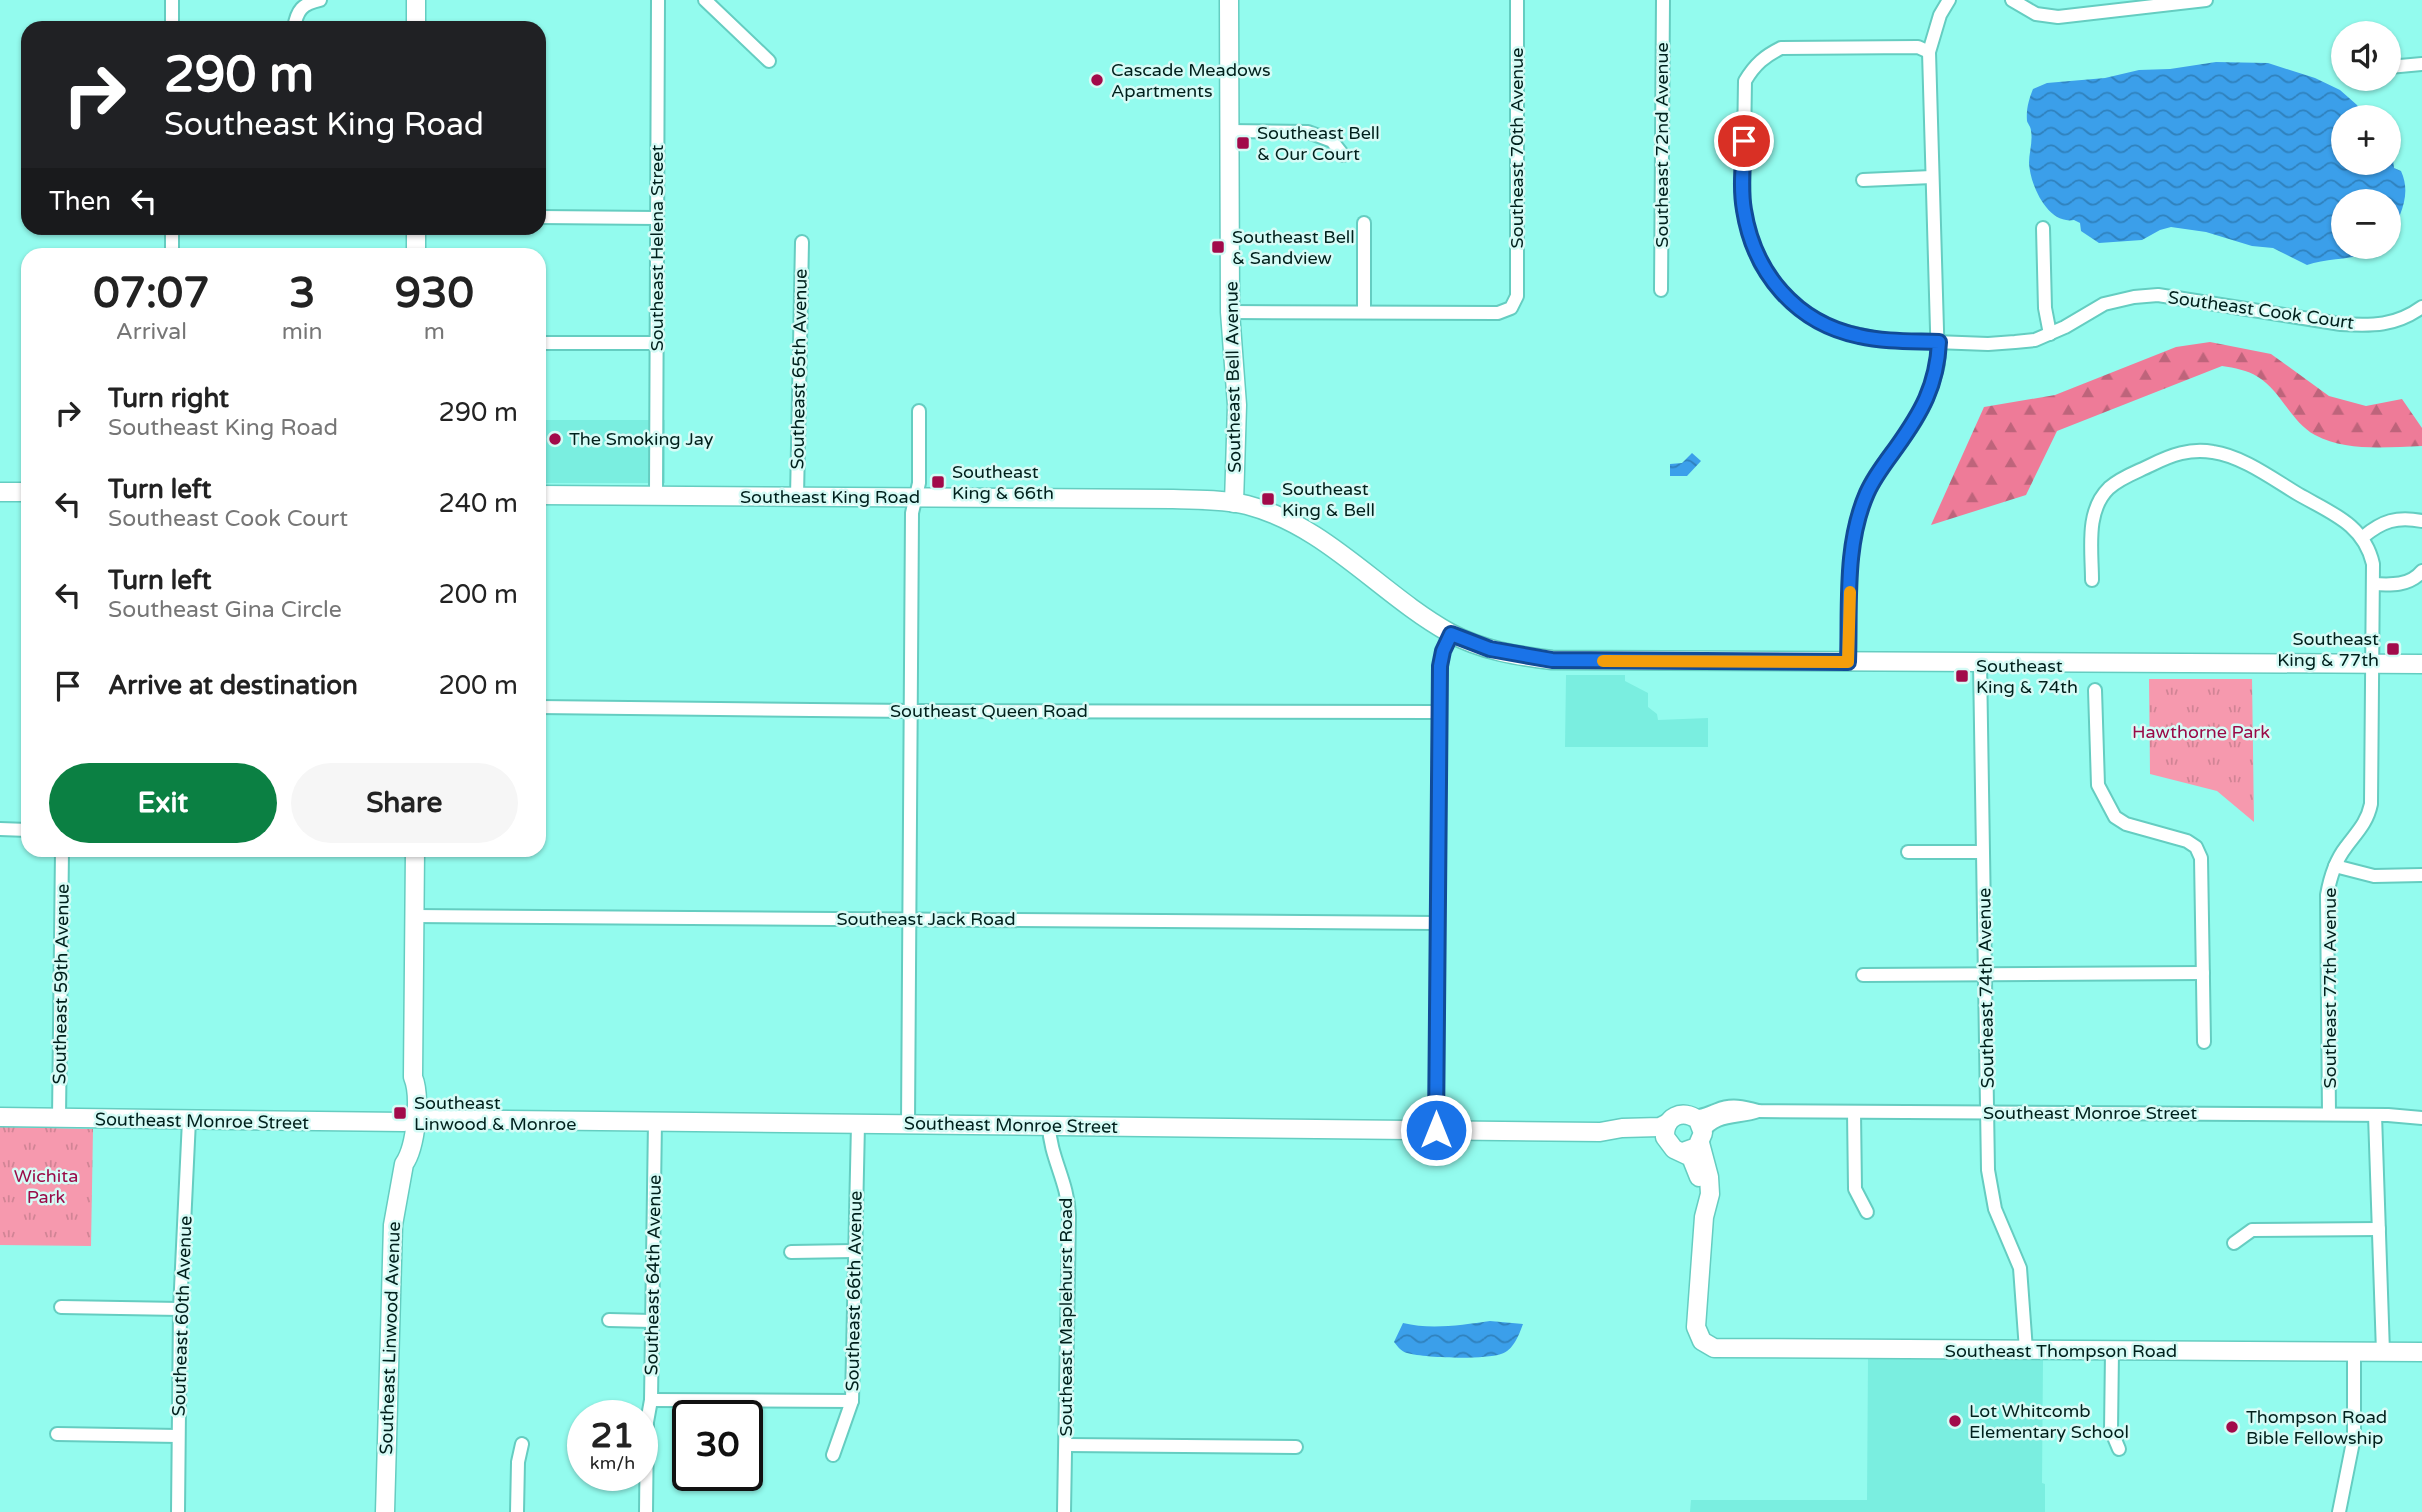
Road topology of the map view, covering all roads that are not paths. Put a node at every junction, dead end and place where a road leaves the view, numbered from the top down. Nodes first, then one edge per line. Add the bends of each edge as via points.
1 (172, 0) edge
2 (320, 0) edge
3 (416, 0) edge
4 (658, 0) edge
5 (705, 0) edge
6 (1229, 0) edge
7 (1517, 0) edge
8 (1663, 0) edge
9 (1949, 0) edge
10 (2012, 0) edge
11 (2206, 0) edge
12 (173, 21) edge
13 (296, 21) edge
14 (416, 21) edge
15 (1929, 52) junction
16 (769, 61) dead end
17 (2422, 64) edge
18 (2401, 66) edge
19 (1229, 131) junction
20 (1343, 155) dead end
21 (1932, 177) junction
22 (1863, 180) dead end
23 (546, 217) edge
24 (657, 218) junction
25 (1364, 223) dead end
26 (2043, 228) dead end
27 (802, 242) dead end
28 (1661, 290) dead end
29 (2422, 307) edge
30 (1364, 311) junction
31 (1230, 312) junction
32 (2050, 334) junction
33 (546, 342) edge
34 (1939, 342) junction
35 (656, 343) junction
36 (919, 411) dead end
37 (0, 492) edge
38 (21, 492) edge
39 (546, 495) edge
40 (656, 496) junction
41 (797, 497) junction
42 (916, 498) junction
43 (1234, 503) junction
44 (2422, 521) edge
45 (2363, 537) junction
46 (2422, 571) edge
47 (2092, 580) dead end
48 (2373, 584) junction
49 (1451, 634) junction
50 (1848, 662) junction
51 (1980, 662) junction
52 (2371, 664) junction
53 (2422, 664) edge
54 (2095, 690) dead end
55 (546, 707) edge
56 (912, 711) junction
57 (1439, 712) junction
58 (0, 830) edge
59 (21, 830) edge
60 (1908, 852) dead end
61 (1982, 852) junction
62 (62, 857) edge
63 (415, 857) edge
64 (2335, 866) junction
65 (2422, 875) edge
66 (415, 916) junction
67 (909, 919) junction
68 (1437, 923) junction
69 (2203, 973) junction
70 (1863, 975) dead end
71 (1986, 976) junction
72 (2204, 1042) dead end
73 (1758, 1111) junction
74 (1854, 1112) junction
75 (1988, 1112) junction
76 (2329, 1114) junction
77 (2375, 1115) junction
78 (1694, 1116) junction
79 (0, 1117) edge
80 (59, 1118) junction
81 (2422, 1118) edge
82 (189, 1120) junction
83 (410, 1120) junction
84 (655, 1121) junction
85 (1668, 1123) junction
86 (858, 1124) junction
87 (908, 1124) junction
88 (1049, 1126) junction
89 (1436, 1130) junction
90 (1608, 1132) junction
91 (1702, 1138) junction
92 (1667, 1142) junction
93 (1683, 1152) junction
94 (1867, 1212) dead end
95 (1704, 1217) junction
96 (2379, 1229) junction
97 (2234, 1243) dead end
98 (854, 1251) junction
99 (791, 1252) dead end
100 (61, 1307) dead end
101 (180, 1309) junction
102 (609, 1320) dead end
103 (652, 1321) junction
104 (2026, 1350) junction
105 (2112, 1351) junction
106 (2354, 1352) junction
107 (2383, 1352) junction
108 (2422, 1353) edge
109 (651, 1400) edge
110 (658, 1400) edge
111 (852, 1401) junction
112 (57, 1434) dead end
113 (178, 1436) junction
114 (522, 1444) dead end
115 (1066, 1446) junction
116 (1296, 1447) dead end
117 (2119, 1449) dead end
118 (833, 1455) dead end
119 (646, 1491) edge
120 (178, 1512) edge
121 (385, 1512) edge
122 (517, 1512) edge
123 (646, 1512) edge
124 (1064, 1512) edge
125 (2339, 1512) edge

1 - 12 street
2 - 13 street via 298,10
3 - 14 street
4 - 24 street, Southeast Helena Street
5 - 16 street
6 - 19 street, Southeast Bell Avenue
7 - 30 street, Southeast 70th Avenue via 1517,296 1511,308 1498,313
8 - 28 street, Southeast 72nd Avenue
9 - 15 street
10 - 11 street via 2036,14 2058,18
15 - 21 street
15 - 34 street, Southeast Cook Court via 1918,47 1803,47 1781,48 1764,57 1745,80 1743,208 1760,265 1803,312 1857,336
17 - 18 street
19 - 20 street via 1308,132 1332,141
19 - 31 street, Southeast Bell Avenue
21 - 22 street
21 - 34 street
23 - 24 street
24 - 35 street, Southeast Helena Street
25 - 30 street
26 - 32 street
27 - 41 street, Southeast 65th Avenue
29 - 32 street, Southeast Cook Court via 2392,323 2366,326 2158,295 2104,304
30 - 31 street
31 - 43 street, Southeast Bell Avenue via 1237,405
32 - 34 street, Southeast Cook Court via 2015,342
33 - 35 street
34 - 50 street via 1932,388 1916,420 1873,479 1857,521
35 - 40 street, Southeast Helena Street
36 - 42 street
37 - 38 street
39 - 40 street, Southeast King Road
40 - 41 street, Southeast King Road
41 - 42 street, Southeast King Road
42 - 43 street, Southeast King Road
42 - 56 street via 912,513
43 - 49 street, Southeast King Road via 1271,513 1313,534
44 - 45 street via 2390,519
45 - 47 street via 2352,526 2234,458 2196,450 2172,455 2109,489 2094,515
45 - 48 street, Southeast 77th Avenue via 2370,548
46 - 48 street via 2406,582
48 - 52 street, Southeast 77th Avenue
49 - 50 street, Southeast King Road via 1490,649 1552,660
49 - 57 street via 1441,657
50 - 51 street, Southeast King Road
51 - 52 street, Southeast King Road
51 - 61 street, Southeast 74th Avenue
52 - 53 street, Southeast King Road
52 - 64 street, Southeast 77th Avenue via 2371,804 2365,825
54 - 69 street via 2098,785 2115,817 2188,841 2201,858
55 - 56 street, Southeast Queen Road
56 - 57 street, Southeast Queen Road
56 - 67 street
57 - 68 street
58 - 59 street
60 - 61 street
61 - 71 street, Southeast 74th Avenue
62 - 80 street, Southeast 59th Avenue
63 - 66 street, Southeast Linwood Avenue
64 - 65 street via 2374,876
64 - 76 street, Southeast 77th Avenue via 2327,906
66 - 67 street, Southeast Jack Road
66 - 83 street, Southeast Linwood Avenue via 413,1077 417,1087
67 - 68 street, Southeast Jack Road
67 - 87 street
68 - 89 street
69 - 71 street
69 - 72 street
70 - 71 street
71 - 75 street, Southeast 74th Avenue
73 - 74 street, Southeast Monroe Street
73 - 78 street, Southeast Monroe Street via 1732,1107
73 - 91 street, Southeast Monroe Street via 1718,1119 1708,1125
74 - 75 street, Southeast Monroe Street
74 - 94 street via 1854,1189
75 - 76 street, Southeast Monroe Street
75 - 104 street, Southeast 74th Avenue via 1991,1196 2020,1268
76 - 77 street, Southeast Monroe Street
77 - 81 street, Southeast Monroe Street
77 - 96 street
78 - 85 street via 1679,1114
78 - 91 street via 1701,1124
79 - 80 street, Southeast Monroe Street
80 - 82 street, Southeast Monroe Street
82 - 83 street, Southeast Monroe Street
82 - 101 street, Southeast 60th Avenue
83 - 84 street, Southeast Monroe Street
83 - 121 street, Southeast Linwood Avenue via 409,1158 393,1225
84 - 86 street, Southeast Monroe Street
84 - 103 street, Southeast 64th Avenue
85 - 90 street, Southeast Monroe Street
85 - 92 street
86 - 87 street, Southeast Monroe Street
86 - 98 street, Southeast 66th Avenue
87 - 88 street, Southeast Monroe Street
88 - 89 street, Southeast Monroe Street
88 - 115 street, Southeast Maplehurst Road via 1069,1202
89 - 90 street, Southeast Monroe Street
90 - 92 street, Southeast Monroe Street via 1622,1138
91 - 93 street via 1693,1149
91 - 95 street via 1710,1183
92 - 93 street
93 - 95 street via 1692,1157 1699,1172 1699,1204
95 - 104 street, Southeast Thompson Road via 1696,1331 1714,1348
96 - 97 street via 2252,1230
96 - 107 street
98 - 99 street
98 - 111 street, Southeast 66th Avenue
100 - 101 street
101 - 113 street, Southeast 60th Avenue
102 - 103 street
103 - 109 street, Southeast 64th Avenue
104 - 105 street, Southeast Thompson Road
105 - 106 street, Southeast Thompson Road
105 - 117 street via 2111,1430
106 - 107 street, Southeast Thompson Road
106 - 125 street via 2353,1446
107 - 108 street, Southeast Thompson Road
110 - 111 street
111 - 118 street, Southeast 66th Avenue
112 - 113 street
113 - 120 street, Southeast 60th Avenue
114 - 122 street
115 - 116 street
115 - 124 street, Southeast Maplehurst Road
119 - 123 street, Southeast 64th Avenue

